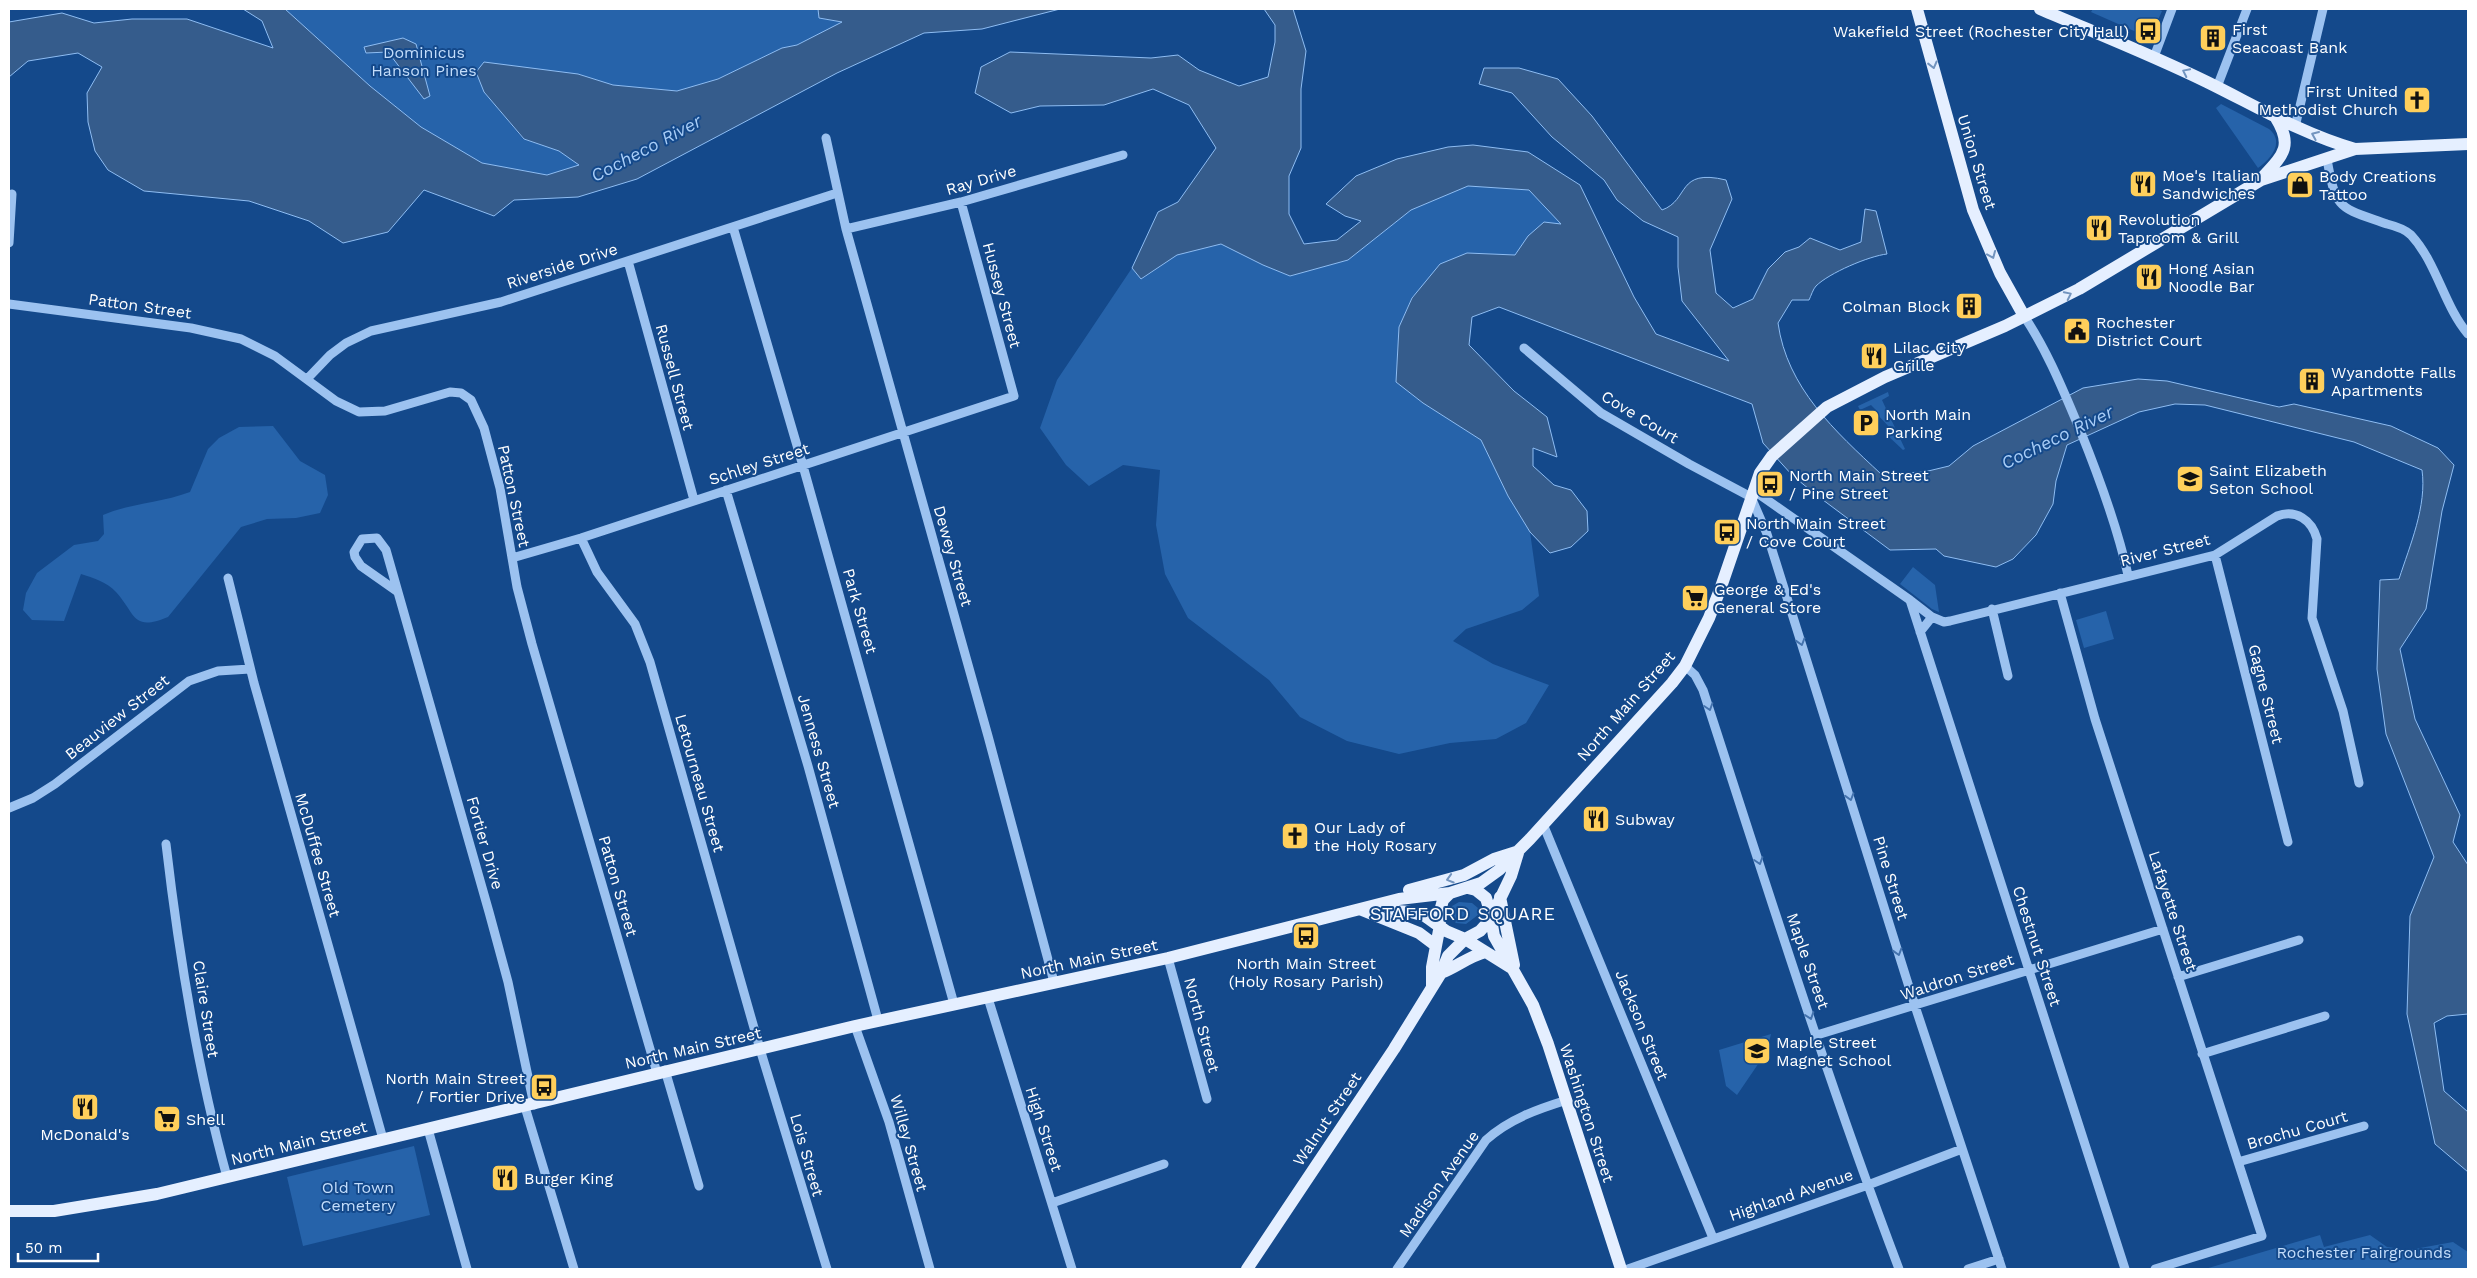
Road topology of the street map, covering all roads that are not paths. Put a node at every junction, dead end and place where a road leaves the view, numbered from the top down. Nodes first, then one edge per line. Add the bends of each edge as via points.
1 (2040, 9) edge
2 (2172, 9) edge
3 (2247, 9) edge
4 (2322, 9) edge
5 (1919, 12) edge
6 (2154, 56) junction
7 (2218, 87) junction
8 (2276, 118) junction
9 (2294, 127) junction
10 (826, 138) dead end
11 (2468, 144) edge
12 (2355, 149) junction
13 (1123, 155) dead end
14 (2327, 159) junction
15 (2260, 180) junction
16 (837, 193) junction
17 (12, 194) dead end
18 (961, 202) junction
19 (733, 227) junction
20 (846, 229) junction
21 (9, 243) edge
22 (628, 261) junction
23 (9, 304) edge
24 (2024, 316) junction
25 (2468, 334) edge
26 (1524, 348) dead end
27 (307, 379) junction
28 (1014, 396) joint
29 (903, 433) junction
30 (803, 466) junction
31 (726, 490) junction
32 (1752, 493) junction
33 (694, 500) junction
34 (580, 538) junction
35 (2215, 554) junction
36 (512, 558) junction
37 (2128, 575) junction
38 (228, 578) dead end
39 (398, 592) junction
40 (2060, 593) junction
41 (1910, 600) junction
42 (1992, 609) junction
43 (1932, 617) junction
44 (1920, 632) junction
45 (1684, 666) junction
46 (250, 669) junction
47 (2008, 676) dead end
48 (2359, 783) dead end
49 (9, 808) edge
50 (1543, 824) junction
51 (2288, 842) dead end
52 (166, 844) dead end
53 (1519, 851) junction
54 (1468, 888) junction
55 (1450, 893) junction
56 (1500, 897) junction
57 (1384, 904) junction
58 (1362, 910) junction
59 (1490, 920) junction
60 (1440, 925) junction
61 (2163, 929) junction
62 (1464, 939) junction
63 (2299, 940) dead end
64 (1436, 944) junction
65 (1486, 952) junction
66 (1168, 958) junction
67 (1515, 970) junction
68 (2029, 970) junction
69 (1441, 973) junction
70 (2178, 977) junction
71 (1054, 982) junction
72 (1432, 986) junction
73 (988, 998) junction
74 (954, 1004) junction
75 (1915, 1006) junction
76 (2325, 1016) dead end
77 (878, 1020) junction
78 (855, 1026) junction
79 (1817, 1035) junction
80 (760, 1049) junction
81 (2202, 1054) junction
82 (661, 1072) junction
83 (1207, 1099) dead end
84 (1567, 1100) junction
85 (529, 1106) junction
86 (2364, 1126) dead end
87 (428, 1130) junction
88 (383, 1139) junction
89 (1962, 1149) junction
90 (2238, 1162) junction
91 (1164, 1164) dead end
92 (226, 1177) junction
93 (1868, 1185) junction
94 (698, 1186) dead end
95 (1052, 1202) junction
96 (9, 1211) edge
97 (1712, 1238) junction
98 (1999, 1259) junction
99 (467, 1269) edge
100 (574, 1269) edge
101 (827, 1269) edge
102 (930, 1269) edge
103 (1072, 1269) edge
104 (1247, 1269) edge
105 (1397, 1269) edge
106 (1621, 1269) edge
107 (1628, 1269) edge
108 (1899, 1269) edge
109 (1968, 1269) edge
110 (2002, 1269) edge
111 (2125, 1269) edge
112 (2155, 1269) edge

1 - 6 main road
2 - 6 street
3 - 7 street
4 - 9 street
5 -> 24 main road, Union Street via 1973,210 2000,273
7 -> 6 main road
7 - 8 main road
8 - 9 main road
8 - 15 main road via 2284,135 2283,154
12 -> 9 main road
10 - 16 street, Dewey Street
11 - 12 main road
12 - 14 main road, North Main Street
13 - 18 street, Ray Drive
14 - 15 main road, North Main Street
14 - 25 street via 2337,201 2353,213 2409,233 2422,250
24 -> 15 main road, North Main Street via 2107,274
16 - 19 street, Riverside Drive
16 - 20 street, Dewey Street
17 - 21 street
18 - 20 street, Ray Drive
18 - 28 street, Hussey Street
19 - 22 street, Riverside Drive
19 - 30 street, Park Street
20 - 29 street, Dewey Street
22 - 27 street, Riverside Drive via 501,302 371,331 346,343
22 - 33 street, Russell Street
23 - 27 street, Patton Street via 241,339 264,350
24 - 32 main road, North Main Street via 1885,377 1828,407 1772,456
24 - 37 street via 2046,351 2088,449 2112,513
26 - 32 street, Cove Court via 1601,413 1689,464
27 - 36 street, Patton Street via 336,401 359,412 386,411 450,392 471,400 484,428 498,480
28 - 29 street, Schley Street
29 - 30 street, Schley Street
29 - 71 street, Dewey Street
30 - 31 street, Schley Street
30 - 74 street, Park Street
31 - 33 street, Schley Street
31 - 77 street, Jenness Street
32 - 41 street
32 - 45 main road, North Main Street via 1722,587 1698,643
32 -> 75 street, Pine Street
33 - 34 street, Schley Street
34 - 36 street, Schley Street
34 - 80 street, Letourneau Street via 597,572 634,624 650,662
35 - 37 street, River Street
35 - 48 street, River Street via 2286,513 2302,517 2315,531 2317,547 2312,618 2343,711
35 - 51 street, Gagne Street
36 - 82 street, Patton Street via 532,644
37 - 40 street, River Street
38 - 46 street, McDuffee Street
39 - 39 street, Fortier Drive via 385,545 377,538 362,539 354,552 357,562
39 - 85 street, Fortier Drive via 490,912
40 - 42 street, River Street
40 - 61 street, Lafayette Street via 2095,719
41 - 43 street
41 - 44 street
42 - 43 street, River Street via 1944,622
42 - 47 street
43 - 44 street
44 - 68 street, Chestnut Street
45 - 50 main road, North Main Street
45 -> 79 street, Maple Street via 1695,675 1703,690
46 - 49 street, Beauview Street via 218,671 189,681 55,784 34,798
46 - 88 street, McDuffee Street
50 - 53 main road, North Main Street
50 - 97 street, Jackson Street
52 - 92 street, Claire Street via 199,1060
53 - 54 main road, North Main Street via 1481,883
53 - 56 main road, North Main Street
53 -> 57 main road, North Main Street via 1494,859 1464,875 1398,893
54 - 55 main road
54 - 59 main road via 1486,898
55 - 57 main road, North Main Street
55 - 60 main road via 1440,908
56 - 59 main road, North Main Street
56 - 67 main road
57 - 58 main road, North Main Street
57 - 60 main road via 1396,911 1425,916
58 - 64 main road via 1419,933
58 - 66 main road, North Main Street
59 - 62 main road via 1480,931
59 - 67 main road, Washington Street via 1494,936
60 - 62 main road
60 - 64 main road, Walnut Street
61 - 68 street, Waldron Street
61 - 70 street, Lafayette Street
62 - 65 main road
62 - 69 main road, Walnut Street via 1448,956
63 - 70 street
64 - 72 main road, Walnut Street
65 - 67 main road
65 - 69 main road
66 - 71 main road, North Main Street
66 - 83 street, North Street
67 - 84 main road, Washington Street via 1533,1005
68 - 75 street, Waldron Street
68 - 111 street, Chestnut Street
69 - 72 main road, Walnut Street
70 - 81 street, Lafayette Street
71 - 73 main road, North Main Street
72 - 104 main road, Walnut Street
73 - 74 main road, North Main Street
73 - 95 street, High Street
74 - 77 main road, North Main Street
75 - 79 street, Waldron Street
75 - 89 street, Pine Street
76 - 81 street
77 - 78 main road, North Main Street
78 - 80 main road, North Main Street
78 - 102 street, Willey Street via 878,1087
79 - 93 street, Maple Street
80 - 82 main road, North Main Street
80 - 101 street, Lois Street
81 - 90 street, Lafayette Street
82 - 85 main road, North Main Street
82 - 94 street, Patton Street
84 - 105 street, Madison Avenue via 1520,1116 1496,1130
84 - 106 main road, Washington Street
85 - 87 main road, North Main Street
85 - 100 street, Fortier Drive
86 - 90 street, Brochu Court
87 - 88 main road, North Main Street
87 - 99 street
88 - 92 main road, North Main Street
89 - 93 street, Highland Avenue
89 - 98 street, Pine Street
90 - 112 street, Lafayette Street via 2262,1236
91 - 95 street
92 - 96 main road, North Main Street via 101,1205 54,1211
93 - 97 street, Highland Avenue
93 - 108 street, Maple Street
95 - 103 street, High Street
97 - 107 street, Highland Avenue
98 - 109 street
98 - 110 street, Pine Street

